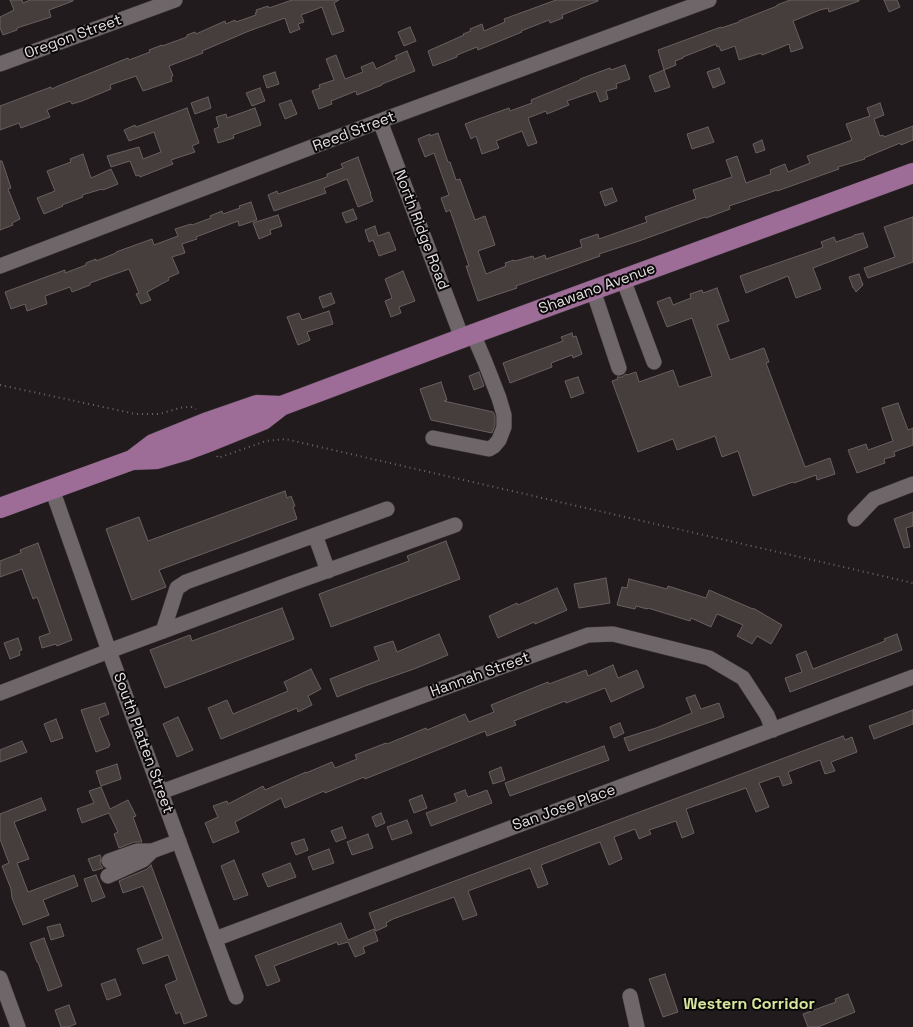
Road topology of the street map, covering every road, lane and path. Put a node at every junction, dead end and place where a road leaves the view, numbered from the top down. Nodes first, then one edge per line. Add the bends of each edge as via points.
1 (175, 0) edge
2 (709, 0) edge
3 (0, 64) edge
4 (380, 122) junction
5 (913, 173) edge
6 (0, 266) edge
7 (624, 279) junction
8 (593, 290) junction
9 (467, 336) junction
10 (654, 362) dead end
11 (619, 368) dead end
12 (0, 385) edge
13 (136, 414) dead end
14 (433, 438) dead end
15 (284, 439) dead end
16 (913, 484) edge
17 (52, 489) junction
18 (0, 508) edge
19 (387, 509) dead end
20 (855, 519) dead end
21 (455, 525) dead end
22 (315, 535) junction
23 (328, 571) junction
24 (913, 583) edge
25 (163, 631) junction
26 (109, 651) junction
27 (913, 677) edge
28 (0, 693) edge
29 (773, 730) junction
30 (161, 792) junction
31 (179, 841) junction
32 (109, 868) dead end
33 (215, 939) junction
34 (0, 978) edge
35 (236, 996) dead end
36 (630, 996) dead end
37 (18, 1027) edge
38 (636, 1027) edge

1 - 3 street, Oregon Street
2 - 4 street, Reed Street
4 - 6 street, Reed Street
4 - 9 street, North Ridge Road
5 - 7 main road, Shawano Avenue
7 - 8 main road, Shawano Avenue
7 - 10 street
8 - 9 main road, Shawano Avenue
8 - 11 street
9 - 14 street, North Ridge Road via 485,362 504,415 504,428 499,440 489,449
9 - 17 main road, Shawano Avenue via 281,406 263,420 184,451 132,460
12 - 13 path
15 - 24 path
16 - 20 street via 874,499
17 - 18 main road, Shawano Avenue
17 - 26 street, South Platten Street
19 - 22 street
21 - 23 street
22 - 23 street
22 - 25 street via 186,582 177,588
23 - 25 street
25 - 26 street
26 - 28 street
26 - 30 street, South Platten Street
27 - 29 street, San Jose Place
29 - 30 street, Hannah Street via 743,678 709,658 614,634 588,635
29 - 33 street, San Jose Place
30 - 31 street, South Platten Street
31 - 32 street via 152,850 137,851
31 - 33 street, South Platten Street
33 - 35 street, South Platten Street
34 - 37 street
36 - 38 street

